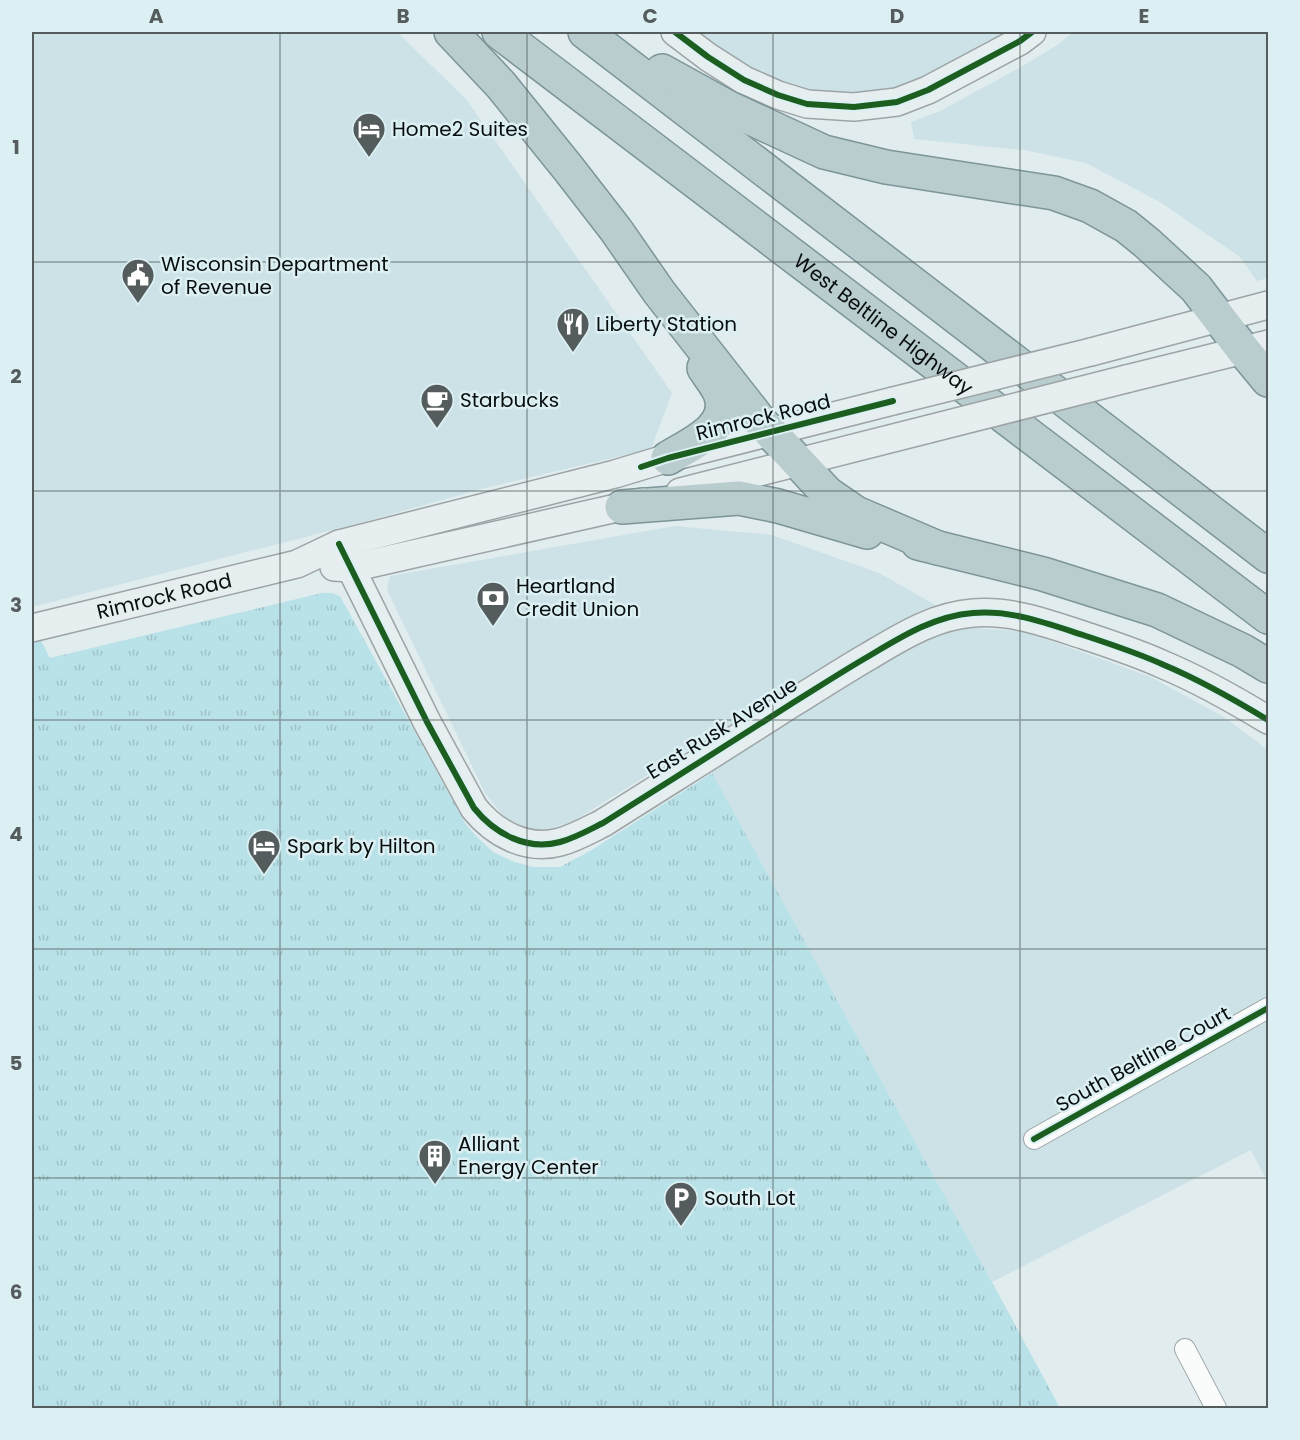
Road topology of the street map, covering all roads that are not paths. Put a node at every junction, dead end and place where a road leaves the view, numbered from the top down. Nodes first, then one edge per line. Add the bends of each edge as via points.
1 (450, 32) edge
2 (499, 32) edge
3 (585, 32) edge
4 (589, 32) edge
5 (675, 32) edge
6 (1032, 32) edge
7 (660, 292) junction
8 (1269, 305) edge
9 (1219, 318) junction
10 (1256, 347) edge
11 (1269, 380) edge
12 (771, 433) junction
13 (668, 458) junction
14 (798, 462) junction
15 (622, 507) junction
16 (339, 544) junction
17 (938, 548) junction
18 (1269, 556) edge
19 (297, 564) junction
20 (351, 568) junction
21 (1269, 617) edge
22 (32, 628) edge
23 (1269, 666) edge
24 (1269, 720) edge
25 (1269, 1008) edge
26 (1034, 1139) dead end
27 (1185, 1348) dead end
28 (1216, 1408) edge

1 - 7 highway via 524,113
2 - 21 highway, West Beltline Highway
3 - 18 highway
4 - 9 highway via 729,108 824,152 886,168 1054,193 1090,206 1148,243 1196,288
5 - 6 main road via 744,80 778,95 807,104 854,107 897,102 928,90
7 - 12 highway
7 - 13 highway via 720,393 722,408 720,419 710,432
8 - 9 main road, Rimrock Road
9 - 10 highway
9 - 12 main road, Rimrock Road, bridge
10 - 11 highway
10 - 14 main road, Rimrock Road, bridge
12 - 13 main road, Rimrock Road
12 - 14 highway
13 - 16 main road, Rimrock Road
14 - 15 main road, Rimrock Road
14 - 17 highway via 826,493 856,513
15 - 17 highway via 739,498
15 - 20 main road, Rimrock Road
16 - 19 main road, Rimrock Road
16 - 20 main road, East Rusk Avenue
17 - 23 highway via 1043,574 1157,610
19 - 20 main road, Rimrock Road
19 - 22 main road, Rimrock Road
20 - 24 main road, East Rusk Avenue via 474,808 493,828 530,844 562,842 603,823 896,640 952,616 997,612 1044,622 1164,664
25 - 26 street, South Beltline Court
27 - 28 street

